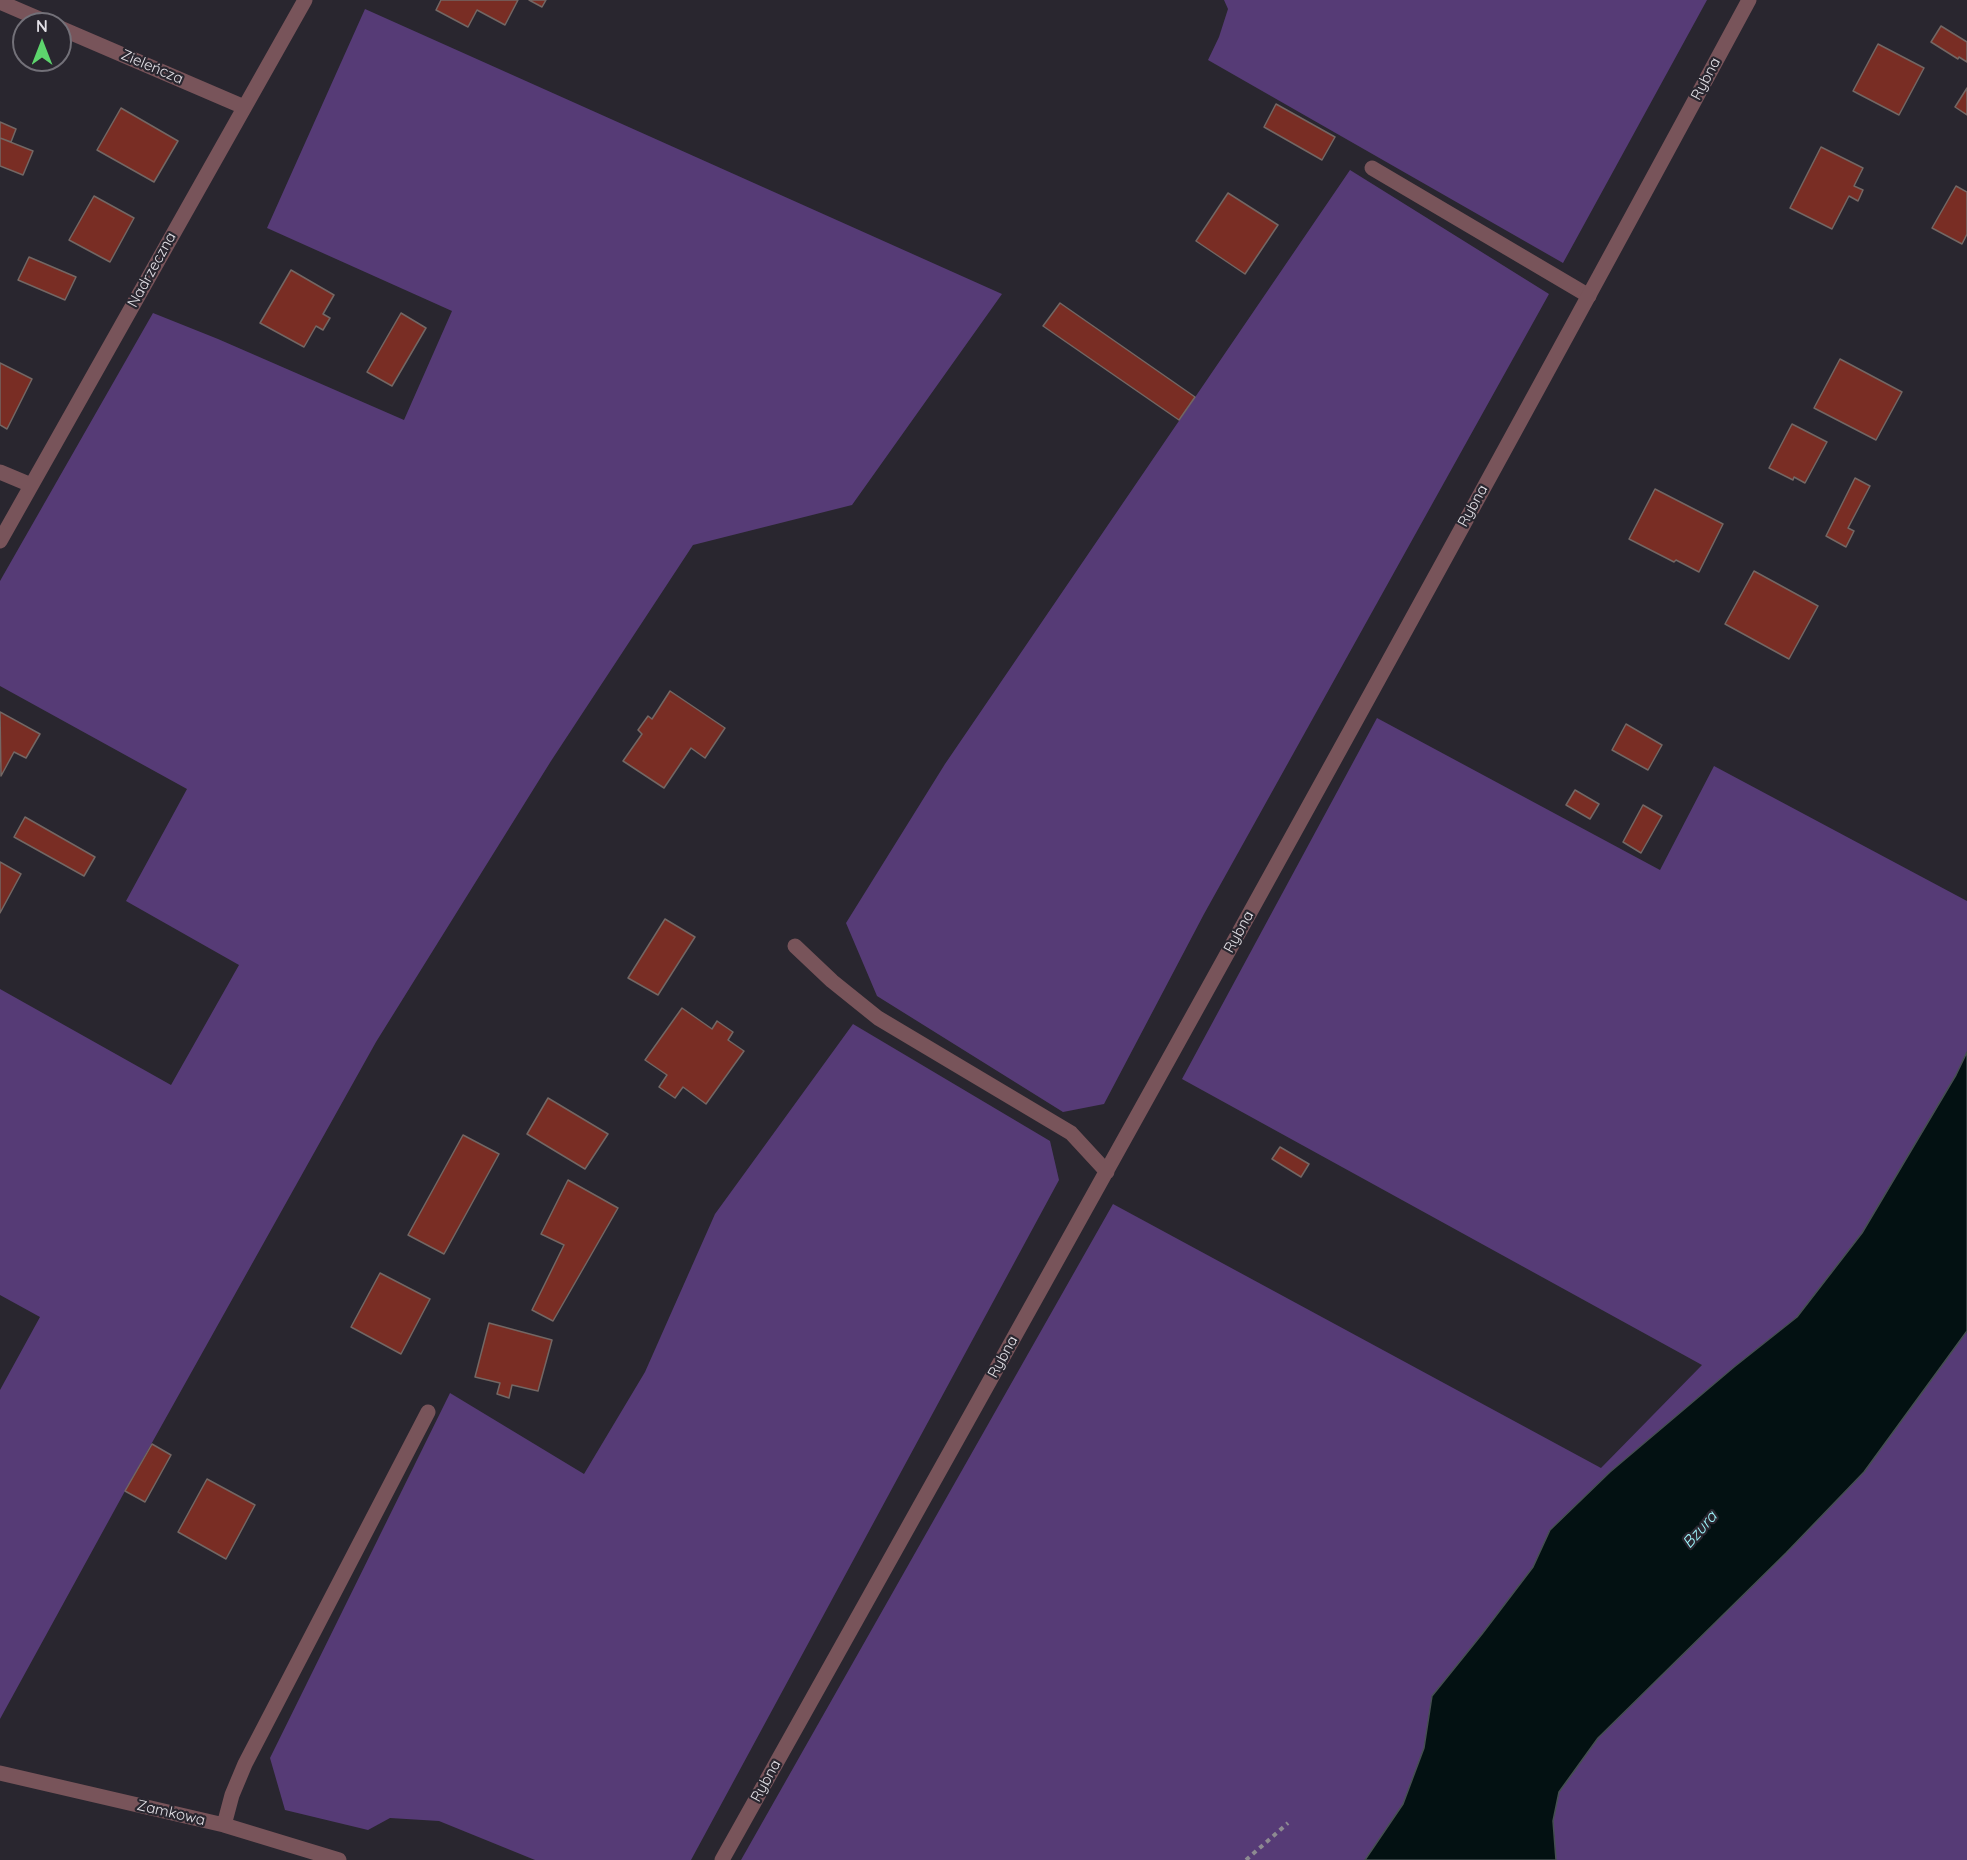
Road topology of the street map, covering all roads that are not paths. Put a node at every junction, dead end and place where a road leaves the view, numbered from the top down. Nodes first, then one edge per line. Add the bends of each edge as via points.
1 (305, 0) edge
2 (1749, 0) edge
3 (0, 2) edge
4 (23, 12) edge
5 (72, 33) edge
6 (244, 107) junction
7 (1372, 168) dead end
8 (1589, 296) junction
9 (0, 472) edge
10 (31, 486) junction
11 (0, 541) edge
12 (795, 946) dead end
13 (1107, 1172) junction
14 (428, 1412) dead end
15 (0, 1773) edge
16 (224, 1825) junction
17 (339, 1860) edge
18 (722, 1860) edge

1 - 6 street, Nadrzeczna
2 - 8 street, Rybna
3 - 4 street
5 - 6 street, Zieleńcza
6 - 10 street, Nadrzeczna
7 - 8 street
8 - 13 street, Rybna
9 - 10 street
10 - 11 street, Nadrzeczna
12 - 13 street via 878,1018 1071,1133
13 - 18 street, Rybna
14 - 16 street via 245,1764
15 - 16 street, Zamkowa
16 - 17 street, Zamkowa

